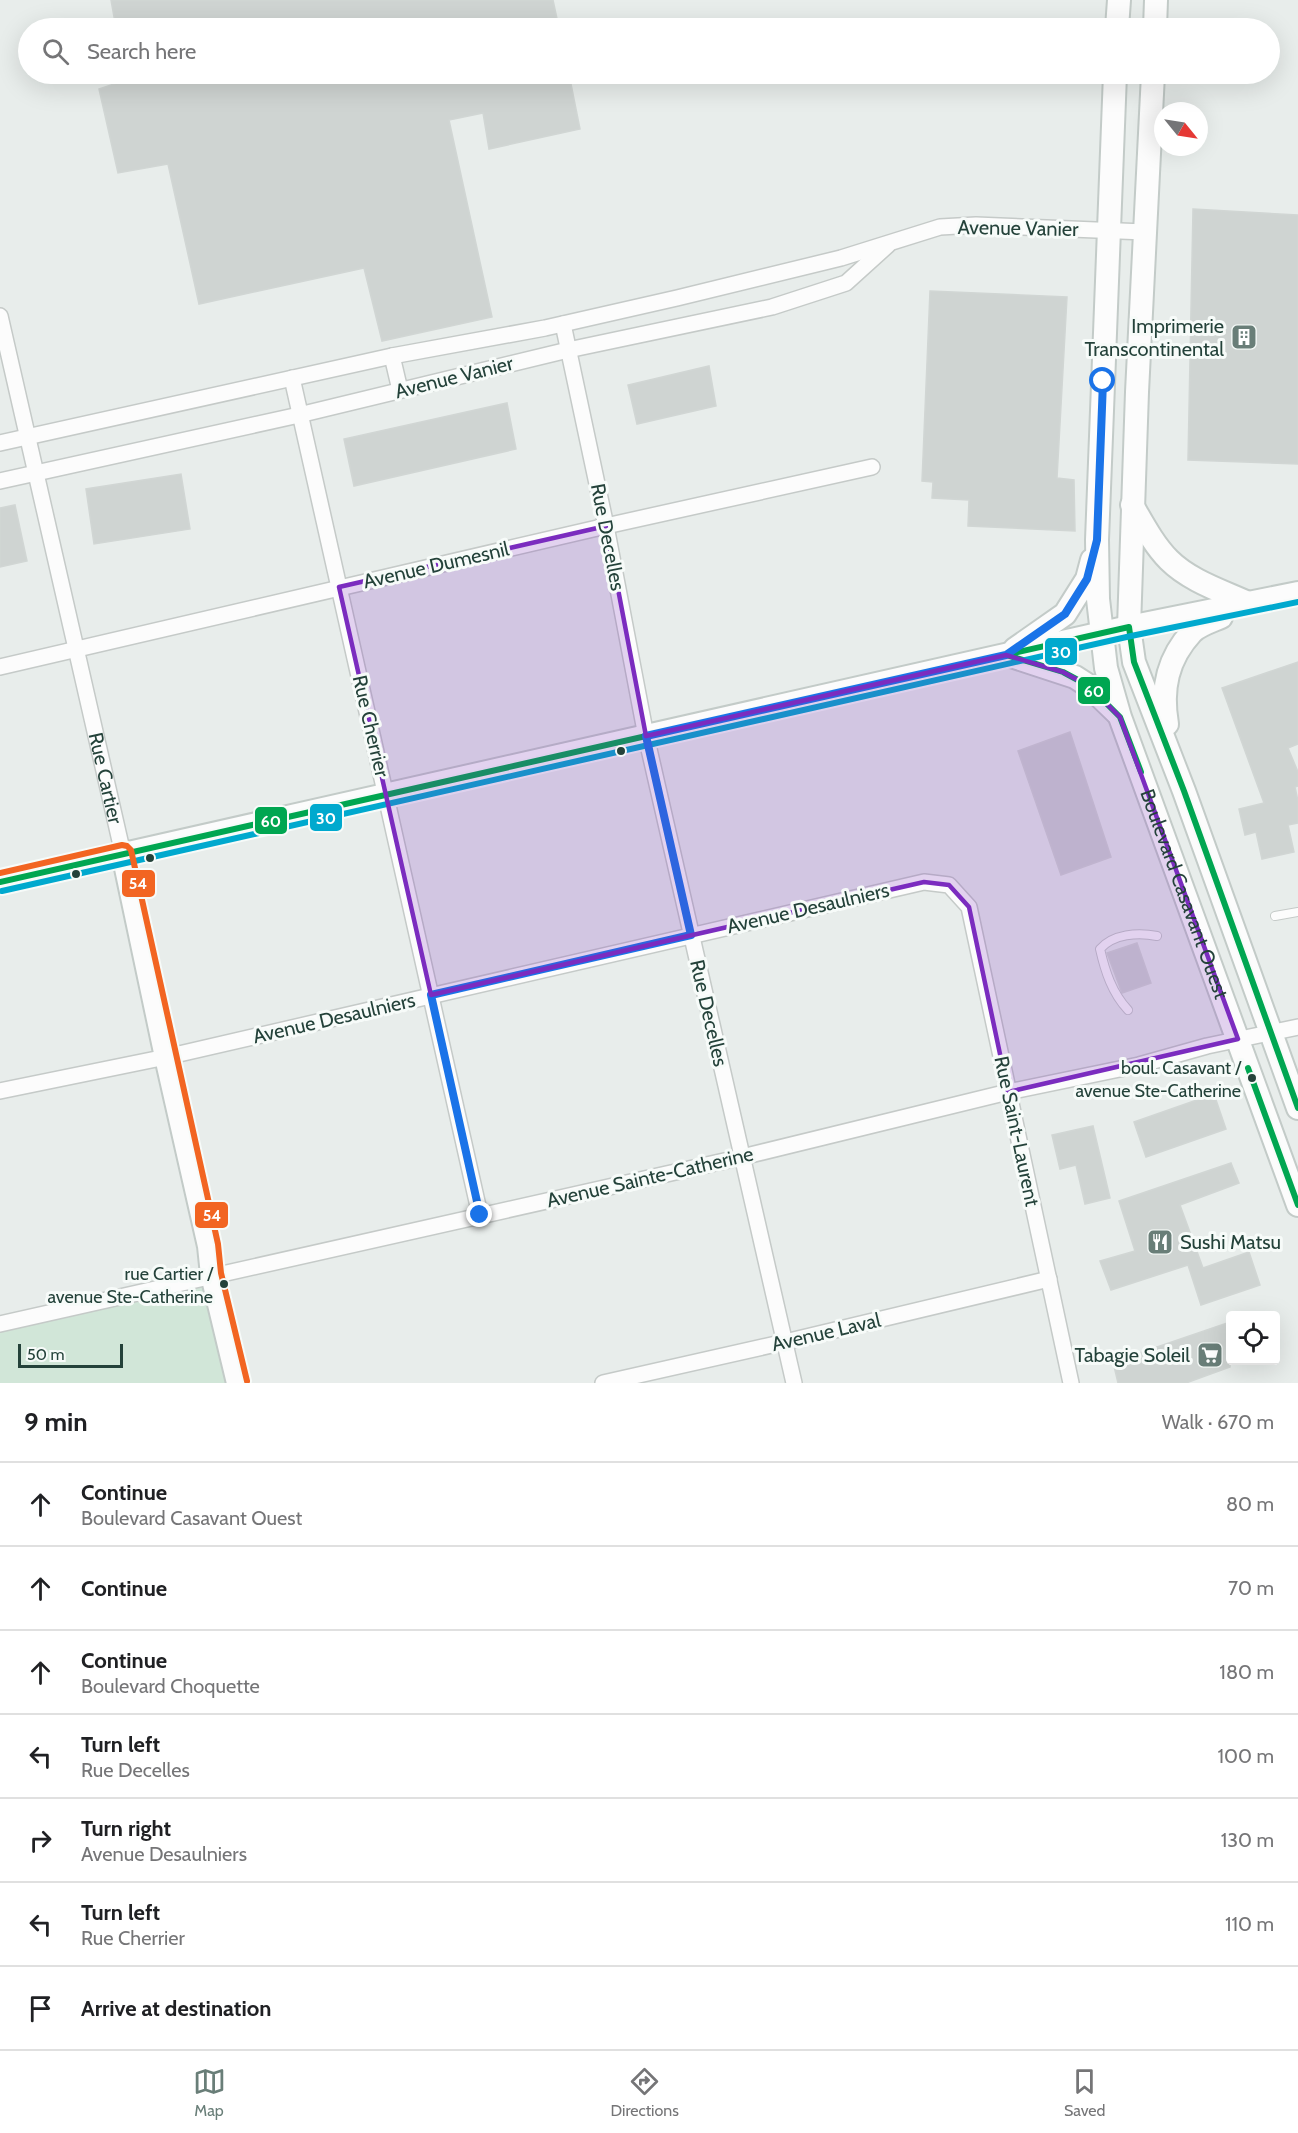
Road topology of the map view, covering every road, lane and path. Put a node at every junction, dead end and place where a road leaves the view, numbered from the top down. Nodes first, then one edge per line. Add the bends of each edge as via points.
1 (1119, 0) edge
2 (1156, 0) edge
3 (1118, 18) edge
4 (1155, 18) edge
5 (1115, 84) edge
6 (1152, 84) edge
7 (1108, 231) junction
8 (1145, 232) junction
9 (893, 241) junction
10 (677, 298) junction
11 (0, 316) edge
12 (563, 324) junction
13 (679, 326) junction
14 (568, 350) junction
15 (392, 356) junction
16 (292, 378) junction
17 (400, 390) junction
18 (299, 415) junction
19 (27, 437) junction
20 (0, 443) edge
21 (872, 467) dead end
22 (35, 473) junction
23 (0, 481) edge
24 (1132, 505) junction
25 (606, 526) junction
26 (1097, 540) junction
27 (339, 587) junction
28 (1298, 593) edge
29 (1248, 603) junction
30 (1129, 627) junction
31 (1102, 633) junction
32 (75, 649) junction
33 (1006, 655) junction
34 (0, 667) edge
35 (1120, 717) junction
36 (646, 736) junction
37 (1173, 764) junction
38 (386, 794) junction
39 (123, 854) junction
40 (0, 882) edge
41 (949, 885) joint
42 (1298, 912) edge
43 (1275, 916) dead end
44 (691, 935) junction
45 (1156, 936) dead end
46 (431, 995) junction
47 (1128, 1010) dead end
48 (1298, 1026) edge
49 (1272, 1032) junction
50 (1238, 1039) junction
51 (166, 1057) junction
52 (0, 1092) edge
53 (1008, 1092) junction
54 (1298, 1108) edge
55 (742, 1157) junction
56 (1298, 1205) edge
57 (480, 1215) junction
58 (212, 1275) junction
59 (1049, 1279) junction
60 (0, 1324) edge
61 (784, 1342) junction
62 (238, 1383) edge
63 (603, 1383) edge
64 (794, 1383) edge
65 (1071, 1383) edge

1 - 3 main road
2 - 4 main road
5 - 7 main road, Boulevard Casavant Ouest
6 - 8 main road, Boulevard Casavant Ouest
7 - 8 street, Avenue Vanier
7 - 9 street, Avenue Vanier via 957,225
7 - 26 main road, Boulevard Casavant Ouest
8 - 24 main road, Boulevard Casavant Ouest
9 - 10 street, Avenue Vanier via 841,258
9 - 13 street, Avenue Vanier via 846,283 772,307
10 - 12 street, Avenue Vanier
10 - 13 street
11 - 19 street, Rue Cartier
12 - 14 street, Rue Decelles
12 - 15 street, Avenue Vanier
13 - 14 street, Avenue Vanier
14 - 17 street, Avenue Vanier
14 - 25 street, Rue Decelles
15 - 16 street, Avenue Vanier
15 - 17 street
16 - 18 street, Rue Cherrier
16 - 19 street, Avenue Vanier
17 - 18 street, Avenue Vanier
18 - 22 street, Avenue Vanier
18 - 27 street, Rue Cherrier
19 - 20 street, Avenue Vanier
19 - 22 street, Rue Cartier
21 - 25 street, Avenue Dumesnil
22 - 23 street, Avenue Vanier
22 - 32 street, Rue Cartier
24 - 29 main road via 1169,560 1188,575
24 - 30 main road, Boulevard Casavant Ouest
25 - 27 street, Avenue Dumesnil
25 - 36 street, Rue Decelles
26 - 31 main road, Boulevard Casavant Ouest
26 - 33 main road via 1087,579 1065,614
27 - 32 street, Avenue Dumesnil
27 - 38 street, Rue Cherrier
28 - 29 main road
29 - 30 main road
29 - 37 main road via 1193,631 1171,666 1163,692
30 - 31 main road
30 - 37 main road, Boulevard Casavant Ouest via 1134,662
31 - 33 main road
31 - 35 main road, Boulevard Casavant Ouest via 1106,668
32 - 34 street, Avenue Dumesnil
32 - 39 street, Rue Cartier
33 - 35 main road via 1076,677
33 - 36 main road
35 - 50 main road, Boulevard Casavant Ouest
36 - 38 main road
36 - 44 street, Rue Decelles
37 - 49 main road, Boulevard Casavant Ouest
38 - 39 main road
38 - 46 street, Rue Cherrier
39 - 40 main road
39 - 51 main road, Rue Cartier
41 - 44 street, Avenue Desaulniers via 924,882
41 - 53 street, Rue Saint-Laurent via 969,907
42 - 43 lane
44 - 46 street, Avenue Desaulniers
44 - 55 street, Rue Decelles
45 - 47 lane via 1139,932 1106,942 1100,949 1117,999
46 - 51 street, Avenue Desaulniers
46 - 57 street, Rue Cherrier
48 - 49 street, Avenue Sainte-Catherine
49 - 50 street, Avenue Sainte-Catherine
49 - 54 main road, Boulevard Casavant Ouest
50 - 53 street, Avenue Sainte-Catherine via 1139,1065
50 - 56 main road, Boulevard Casavant Ouest
51 - 52 street, Avenue Desaulniers
51 - 58 main road, Rue Cartier
53 - 55 street, Avenue Sainte-Catherine
53 - 59 street, Rue Saint-Laurent
55 - 57 street, Avenue Sainte-Catherine
55 - 61 street, Rue Decelles
57 - 58 street, Avenue Sainte-Catherine
58 - 60 street, Avenue Sainte-Catherine
58 - 62 main road, Rue Cartier
59 - 61 street, Avenue Laval
59 - 65 street, Rue Saint-Laurent
61 - 63 street, Avenue Laval
61 - 64 street, Rue Decelles

